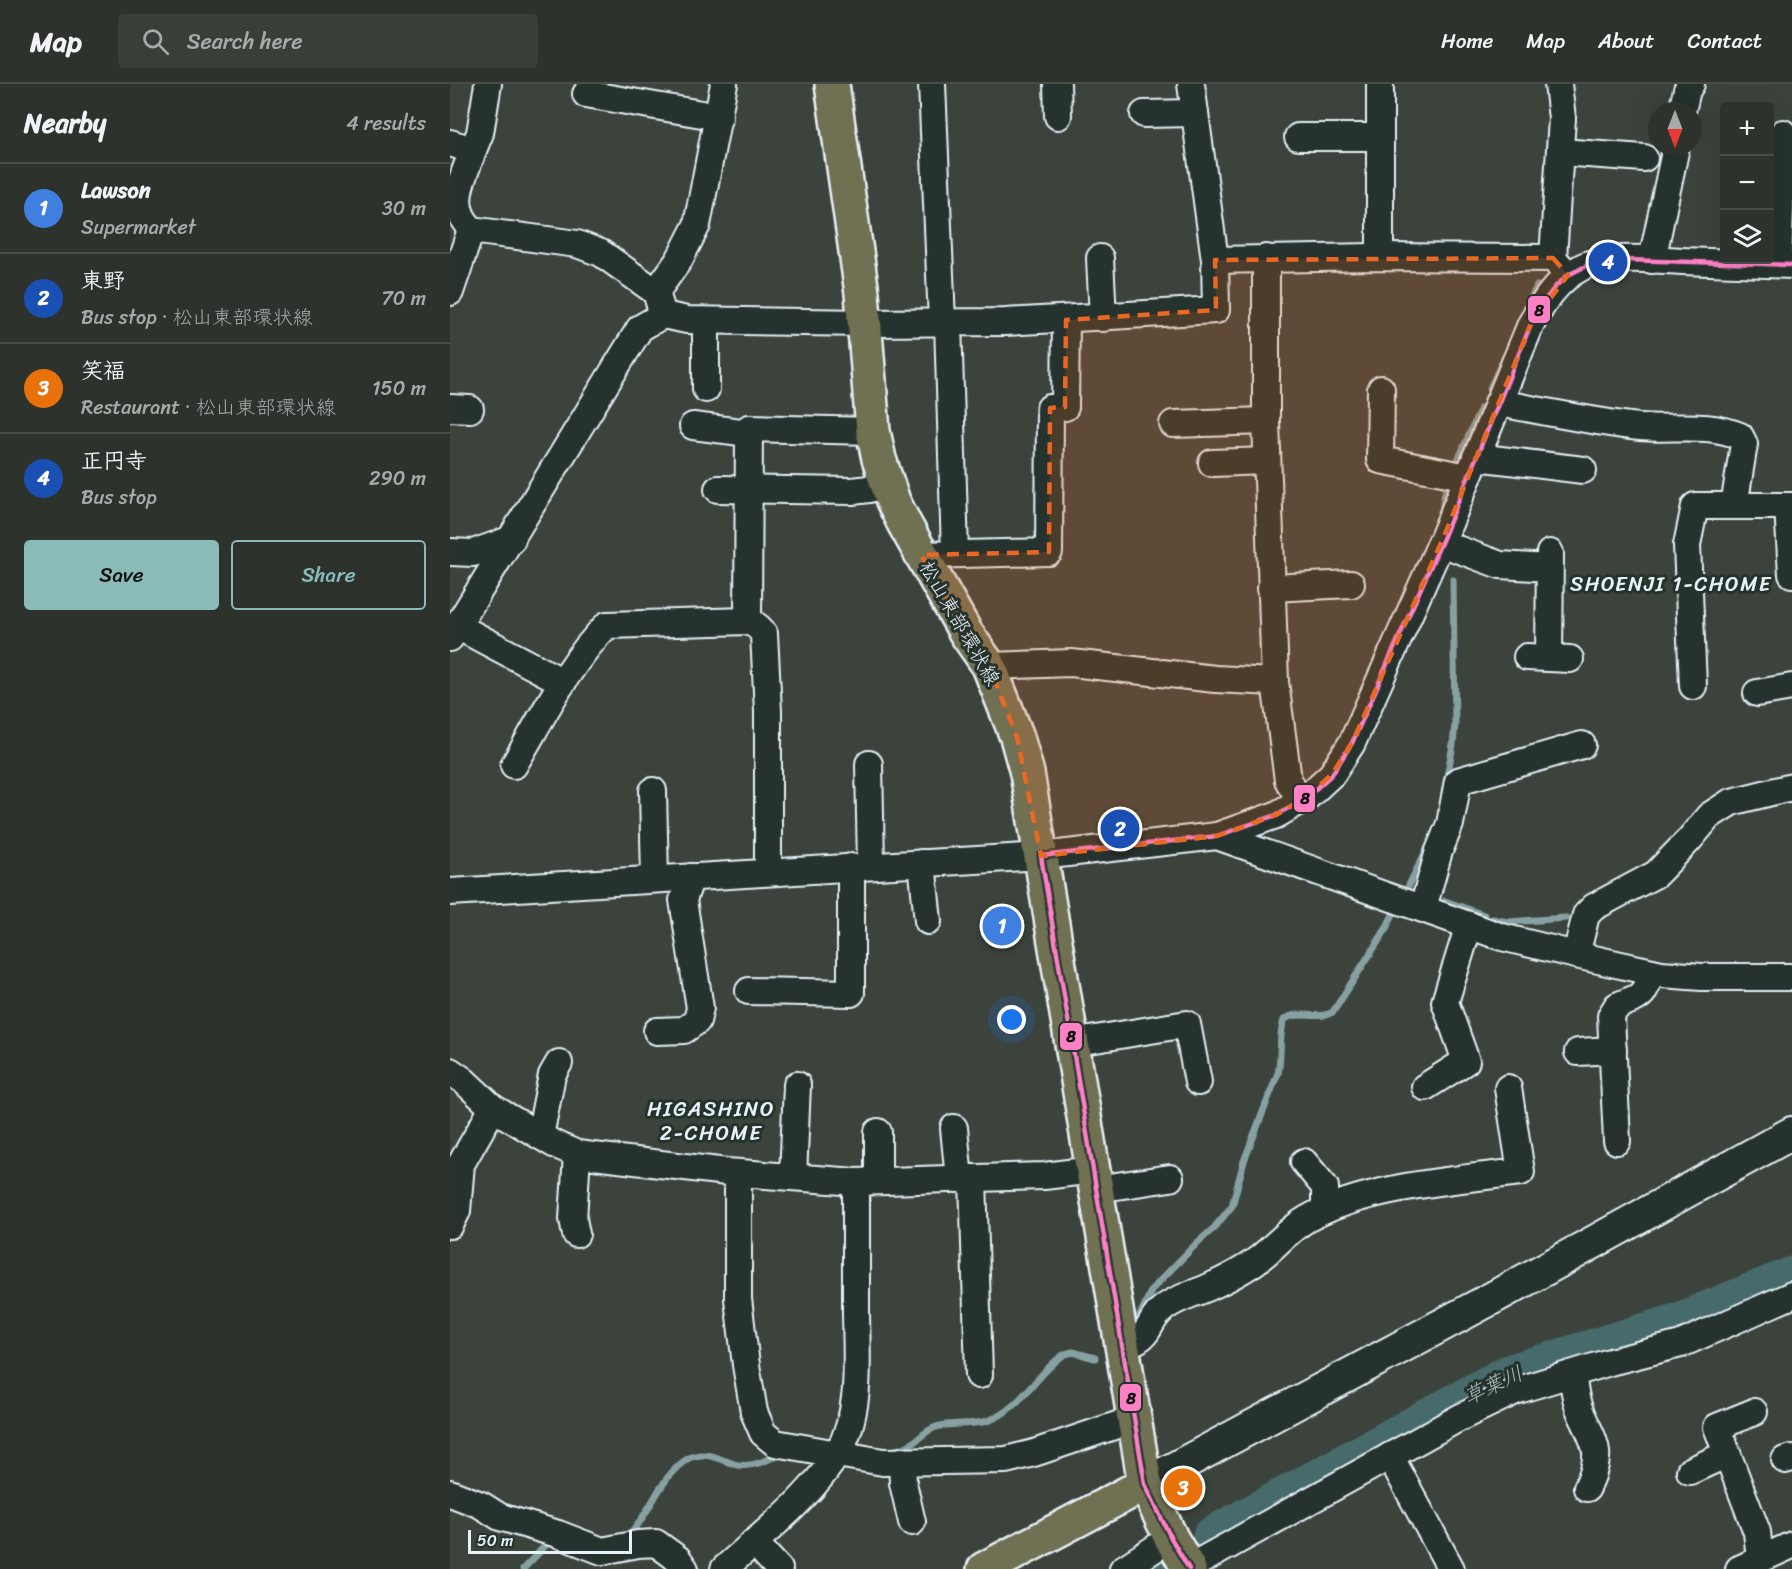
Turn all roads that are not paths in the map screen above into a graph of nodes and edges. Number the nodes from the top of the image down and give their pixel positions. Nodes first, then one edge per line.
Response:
1 (488, 84) edge
2 (724, 84) edge
3 (832, 84) edge
4 (932, 84) edge
5 (1057, 84) edge
6 (1191, 84) edge
7 (1380, 84) edge
8 (1558, 84) edge
9 (1690, 84) edge
10 (586, 94) dead end
11 (1684, 102) edge
12 (1195, 113) junction
13 (1144, 114) dead end
14 (1058, 116) dead end
15 (719, 117) junction
16 (1783, 133) dead end
17 (1298, 137) dead end
18 (1380, 137) junction
19 (462, 147) edge
20 (1560, 152) junction
21 (1674, 156) edge
22 (1644, 158) dead end
23 (471, 230) junction
24 (1380, 257) junction
25 (1100, 258) dead end
26 (1266, 258) junction
27 (1215, 260) junction
28 (1652, 260) junction
29 (1785, 264) edge
30 (1561, 267) junction
31 (450, 292) edge
32 (659, 303) junction
33 (1103, 318) junction
34 (1066, 320) junction
35 (706, 321) junction
36 (945, 322) junction
37 (865, 323) junction
38 (706, 389) dead end
39 (1381, 389) dead end
40 (1498, 403) junction
41 (1266, 421) junction
42 (1173, 424) dead end
43 (693, 426) dead end
44 (873, 430) junction
45 (749, 433) junction
46 (1267, 461) junction
47 (1212, 463) dead end
48 (1472, 467) junction
49 (1582, 470) dead end
50 (887, 483) junction
51 (718, 489) dead end
52 (748, 491) junction
53 (1734, 506) junction
54 (1790, 506) edge
55 (512, 539) junction
56 (1441, 543) junction
57 (450, 552) edge
58 (955, 554) junction
59 (921, 555) junction
60 (1792, 574) edge
61 (1351, 584) dead end
62 (1271, 588) junction
63 (748, 621) junction
64 (454, 632) edge
65 (1549, 658) dead end
66 (989, 666) junction
67 (1685, 672) dead end
68 (563, 682) junction
69 (1275, 682) junction
70 (1792, 687) edge
71 (1757, 693) dead end
72 (1567, 741) dead end
73 (869, 764) dead end
74 (514, 765) dead end
75 (1792, 787) edge
76 (653, 791) dead end
77 (1302, 801) junction
78 (1217, 836) junction
79 (1041, 856) junction
80 (922, 863) junction
81 (861, 867) junction
82 (768, 872) junction
83 (691, 877) junction
84 (655, 879) junction
85 (450, 892) edge
86 (1423, 908) junction
87 (928, 921) dead end
88 (1469, 925) junction
89 (1576, 955) junction
90 (1651, 972) junction
91 (1792, 977) edge
92 (748, 991) dead end
93 (657, 1031) dead end
94 (1071, 1043) junction
95 (1613, 1050) junction
96 (1578, 1052) dead end
97 (559, 1063) dead end
98 (450, 1071) edge
99 (1198, 1082) dead end
100 (797, 1085) dead end
101 (1425, 1087) dead end
102 (1508, 1088) dead end
103 (493, 1108) junction
104 (954, 1128) dead end
105 (878, 1132) dead end
106 (1792, 1133) edge
107 (540, 1136) junction
108 (1617, 1141) dead end
109 (577, 1154) junction
110 (1304, 1162) dead end
111 (738, 1174) junction
112 (793, 1177) junction
113 (966, 1178) junction
114 (1170, 1178) dead end
115 (1095, 1180) junction
116 (867, 1181) junction
117 (454, 1198) edge
118 (1325, 1210) junction
119 (450, 1225) edge
120 (576, 1234) dead end
121 (1792, 1295) edge
122 (1123, 1345) junction
123 (1572, 1374) junction
124 (979, 1375) dead end
125 (1754, 1412) dead end
126 (1135, 1419) junction
127 (837, 1453) junction
128 (1727, 1454) junction
129 (1390, 1456) junction
130 (902, 1461) junction
131 (1690, 1471) dead end
132 (1145, 1484) junction
133 (1587, 1488) dead end
134 (450, 1493) edge
135 (912, 1522) dead end
136 (1171, 1538) junction
137 (754, 1542) junction
138 (1792, 1545) edge
139 (1750, 1564) edge
140 (686, 1569) edge
141 (724, 1569) edge
142 (779, 1569) edge
143 (984, 1569) edge
144 (1123, 1569) edge
145 (1188, 1569) edge
146 (1451, 1569) edge

1 - 19 street
2 - 15 street
3 - 37 main road, 松山東部環状線
4 - 36 street
5 - 14 street
6 - 12 street
7 - 18 street
8 - 20 street
9 - 11 street
10 - 15 street
12 - 13 street
12 - 27 street
15 - 32 street
16 - 29 street
17 - 18 street
18 - 24 street
19 - 23 street
20 - 22 street
20 - 30 street
21 - 28 street
23 - 31 street
23 - 32 street
24 - 26 street
24 - 30 street
25 - 33 street
26 - 27 street
26 - 41 street
27 - 33 street
28 - 29 street
28 - 30 street
30 - 40 street
32 - 35 street
32 - 55 street
33 - 34 street
34 - 36 street
34 - 58 street
35 - 37 street
35 - 38 street
36 - 37 street
36 - 58 street
37 - 44 main road, 松山東部環状線
39 - 48 street
40 - 48 street
40 - 53 street
41 - 42 street
41 - 46 street
43 - 45 street
44 - 45 street
44 - 50 main road, 松山東部環状線
45 - 52 street
46 - 47 street
46 - 62 street
48 - 49 street
48 - 56 street
50 - 52 street
50 - 59 main road, 松山東部環状線
51 - 52 street
52 - 63 street
53 - 54 street
53 - 67 street
54 - 60 street
55 - 57 street
55 - 64 street
56 - 65 street
56 - 77 street
58 - 59 street
59 - 66 main road, 松山東部環状線
61 - 62 street
62 - 69 street
63 - 68 street
63 - 82 street
64 - 68 street
66 - 69 street
66 - 79 main road, 松山東部環状線
68 - 74 street
69 - 77 street
70 - 71 street
72 - 86 street
73 - 81 street
75 - 89 street
76 - 84 street
77 - 78 street
78 - 79 street
78 - 86 street
79 - 80 street
79 - 94 main road, 松山東部環状線
80 - 81 street
80 - 87 street
81 - 82 street
81 - 92 street
82 - 83 street
83 - 84 street
83 - 93 street
84 - 85 street
86 - 88 street
88 - 89 street
88 - 101 street
89 - 90 street
90 - 91 street
90 - 95 street
94 - 99 street
94 - 115 main road, 松山東部環状線
95 - 96 street
95 - 108 street
97 - 107 street
98 - 103 street
100 - 112 street
102 - 118 street
103 - 107 street
103 - 117 street
104 - 113 street
105 - 116 street
106 - 132 street
107 - 109 street
109 - 111 street
109 - 120 street
110 - 118 street
111 - 112 street
111 - 127 street
112 - 116 street
113 - 115 street
113 - 116 street
113 - 124 street
114 - 115 street
115 - 122 main road, 松山東部環状線
116 - 127 street
117 - 119 street
118 - 122 street
121 - 123 street
122 - 126 main road, 松山東部環状線
123 - 129 street
123 - 133 street
125 - 128 street
126 - 130 street
126 - 132 main road, 松山東部環状線
127 - 130 street
127 - 137 street
128 - 131 street
128 - 139 street
129 - 145 street
129 - 146 street
130 - 135 street
132 - 136 main road, 松山東部環状線
132 - 143 main road
134 - 140 street
136 - 144 street
136 - 145 main road, 松山東部環状線
137 - 141 street
137 - 142 street
138 - 139 street

